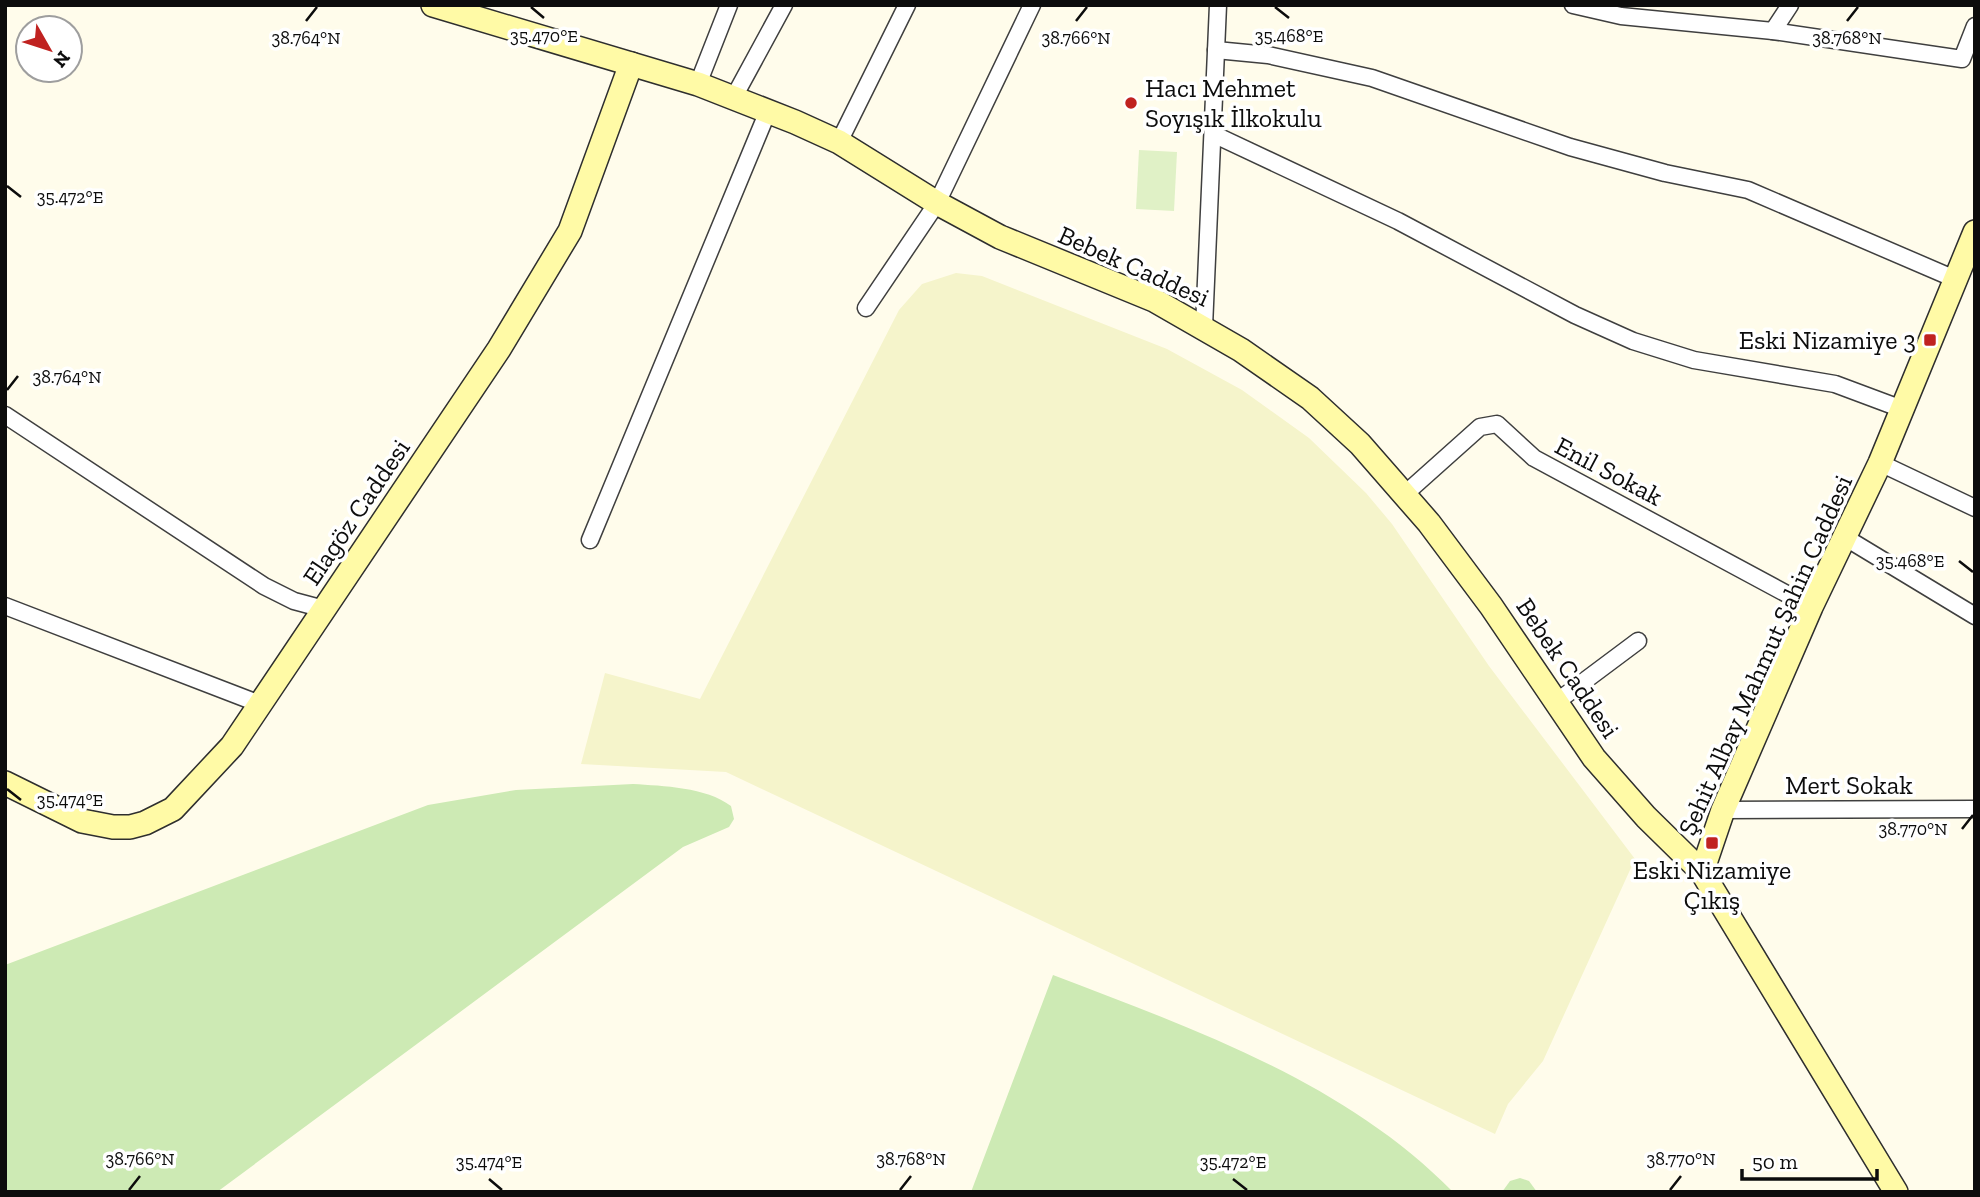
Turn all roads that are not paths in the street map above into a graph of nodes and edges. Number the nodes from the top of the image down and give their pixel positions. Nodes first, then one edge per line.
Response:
1 (433, 5) edge
2 (729, 5) edge
3 (784, 5) edge
4 (908, 5) edge
5 (1032, 5) edge
6 (1218, 5) edge
7 (1573, 5) edge
8 (1790, 5) edge
9 (1615, 10) edge
10 (1975, 26) edge
11 (1773, 31) junction
12 (1216, 50) junction
13 (631, 64) junction
14 (698, 84) junction
15 (734, 97) junction
16 (768, 111) junction
17 (1213, 134) junction
18 (839, 142) junction
19 (936, 203) junction
20 (1975, 232) edge
21 (1955, 279) junction
22 (866, 308) dead end
23 (1204, 327) junction
24 (1902, 409) junction
25 (5, 415) edge
26 (1880, 463) junction
27 (1975, 489) edge
28 (1405, 494) junction
29 (1968, 504) edge
30 (1846, 538) junction
31 (590, 540) dead end
32 (5, 606) edge
33 (1811, 607) junction
34 (324, 609) junction
35 (1975, 616) edge
36 (1638, 642) dead end
37 (1555, 703) junction
38 (260, 704) junction
39 (5, 783) edge
40 (1975, 809) edge
41 (1723, 810) junction
42 (1702, 872) junction
43 (1896, 1192) edge

1 - 13 street, Bebek Caddesi
2 - 14 street
3 - 15 street
4 - 18 street
5 - 19 street
6 - 12 street
7 - 9 street
8 - 11 street
9 - 11 street
10 - 11 street
12 - 17 street
12 - 21 street
13 - 14 street, Bebek Caddesi
13 - 34 street, Elagöz Caddesi
14 - 15 street, Bebek Caddesi
15 - 16 street, Bebek Caddesi
16 - 18 street, Bebek Caddesi
16 - 31 street
17 - 23 street
17 - 24 street
18 - 19 street, Bebek Caddesi
19 - 22 street
19 - 23 street, Bebek Caddesi
20 - 21 street, Şehit Albay Mahmut Şahin Caddesi
21 - 24 street, Şehit Albay Mahmut Şahin Caddesi
23 - 28 street, Bebek Caddesi
24 - 26 street, Şehit Albay Mahmut Şahin Caddesi
25 - 34 street
26 - 29 street
26 - 30 street, Şehit Albay Mahmut Şahin Caddesi
27 - 29 street
28 - 33 street, Enil Sokak
28 - 37 street, Bebek Caddesi
30 - 33 street, Şehit Albay Mahmut Şahin Caddesi
30 - 35 street
32 - 38 street
33 - 41 street, Şehit Albay Mahmut Şahin Caddesi
34 - 38 street, Elagöz Caddesi
36 - 37 street
37 - 42 street, Bebek Caddesi
38 - 39 street, Elagöz Caddesi
40 - 41 street, Mert Sokak
41 - 42 street, Şehit Albay Mahmut Şahin Caddesi
42 - 43 street, Şehit Albay Mahmut Şahin Caddesi

